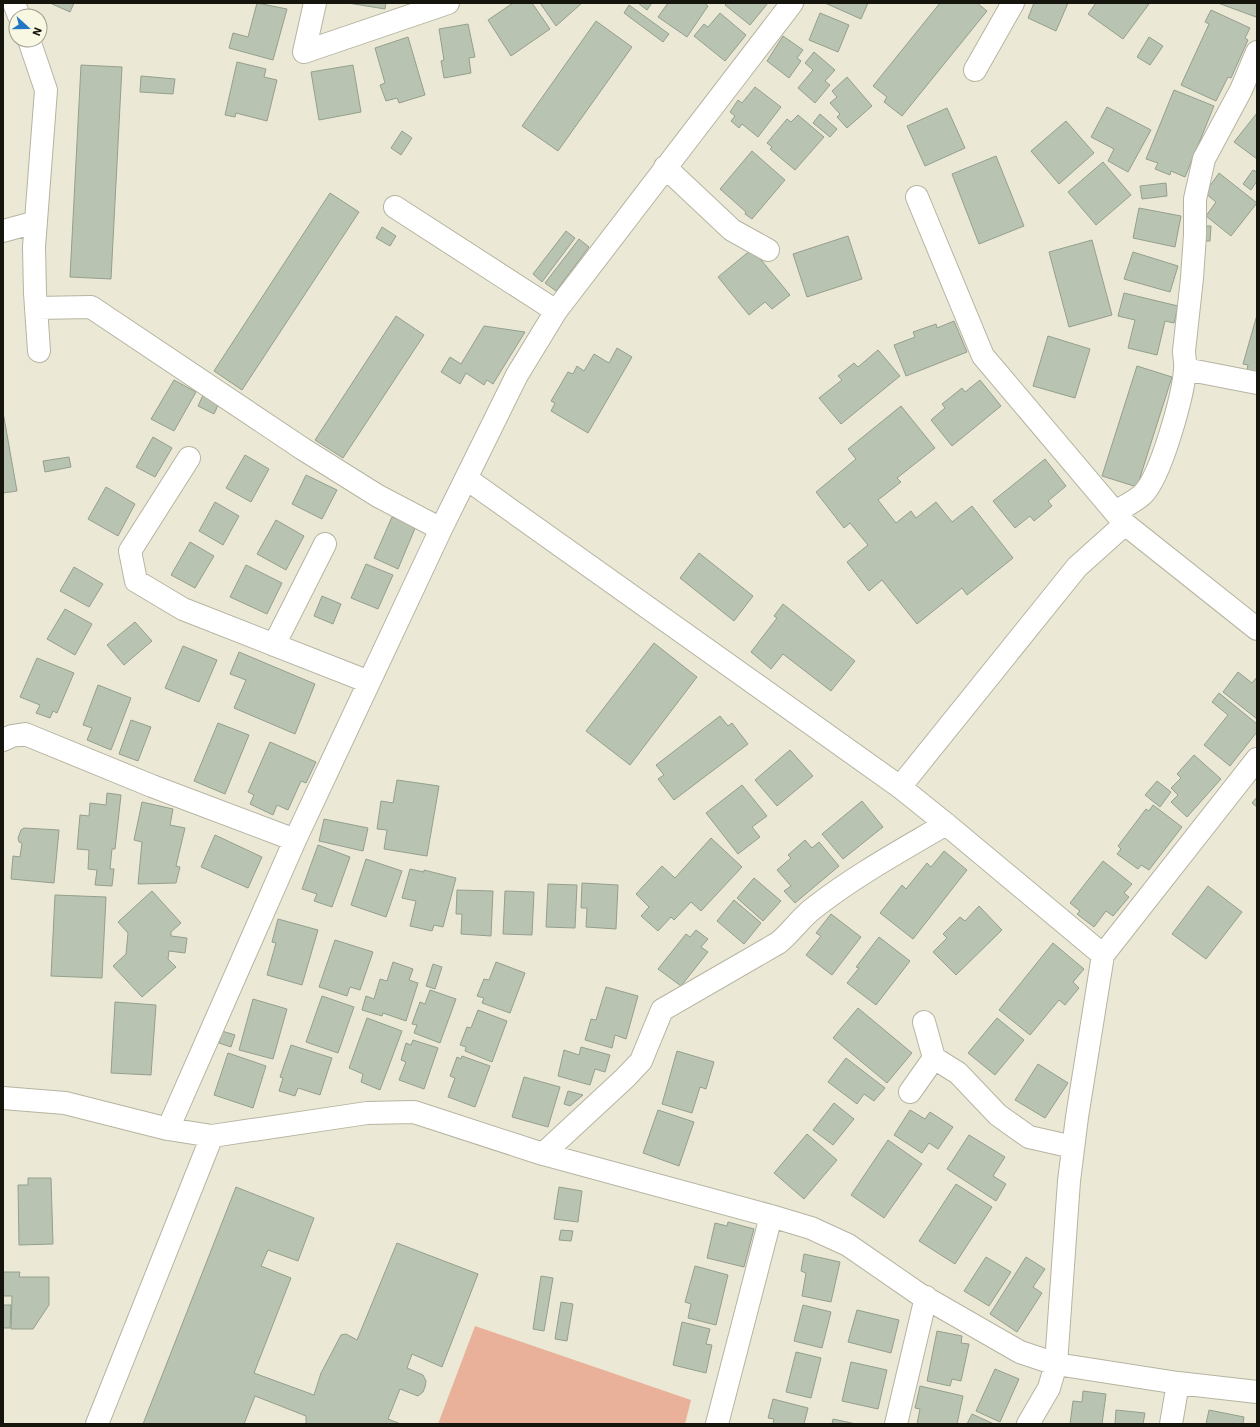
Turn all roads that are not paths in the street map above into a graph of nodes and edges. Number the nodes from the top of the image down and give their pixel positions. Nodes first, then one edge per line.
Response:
1 (315, 3) edge
2 (448, 3) edge
3 (792, 3) edge
4 (1013, 3) edge
5 (32, 48) edge
6 (1257, 52) edge
7 (975, 70) dead end
8 (665, 167) junction
9 (917, 197) dead end
10 (396, 207) dead end
11 (36, 222) junction
12 (3, 232) edge
13 (768, 250) dead end
14 (36, 308) junction
15 (556, 311) junction
16 (39, 351) dead end
17 (1185, 369) junction
18 (1257, 383) edge
19 (189, 458) dead end
20 (467, 479) junction
21 (1120, 518) junction
22 (442, 529) junction
23 (325, 544) dead end
24 (1257, 629) edge
25 (274, 645) junction
26 (369, 682) junction
27 (3, 740) edge
28 (1257, 759) edge
29 (900, 787) junction
30 (946, 824) junction
31 (295, 840) junction
32 (1102, 955) junction
33 (924, 1022) dead end
34 (934, 1058) junction
35 (910, 1092) dead end
36 (3, 1098) edge
37 (168, 1129) junction
38 (212, 1136) junction
39 (1073, 1146) junction
40 (543, 1154) junction
41 (772, 1216) junction
42 (926, 1297) junction
43 (1056, 1364) junction
44 (1178, 1383) junction
45 (1257, 1392) edge
46 (97, 1424) edge
47 (717, 1424) edge
48 (896, 1424) edge
49 (1028, 1424) edge
50 (1171, 1424) edge

1 - 2 street
3 - 8 street
4 - 7 street
5 - 11 street
6 - 17 street
8 - 13 street
8 - 15 street
9 - 21 street
10 - 15 street
11 - 12 street
11 - 14 street
14 - 16 street
14 - 22 street
15 - 20 street
17 - 18 street
17 - 21 street
19 - 25 street
20 - 22 street
20 - 29 street
21 - 24 street
21 - 29 street
22 - 26 street
23 - 25 street
25 - 26 street
26 - 31 street
27 - 31 street
28 - 32 street
29 - 30 street
30 - 32 street
30 - 40 street
31 - 37 street
32 - 39 street
33 - 34 street
34 - 35 street
34 - 39 street
36 - 37 street
37 - 38 street
38 - 40 street
38 - 46 street
39 - 43 street
40 - 41 street
41 - 42 street
41 - 47 street
42 - 43 street
42 - 48 street
43 - 44 street
43 - 49 street
44 - 45 street
44 - 50 street

